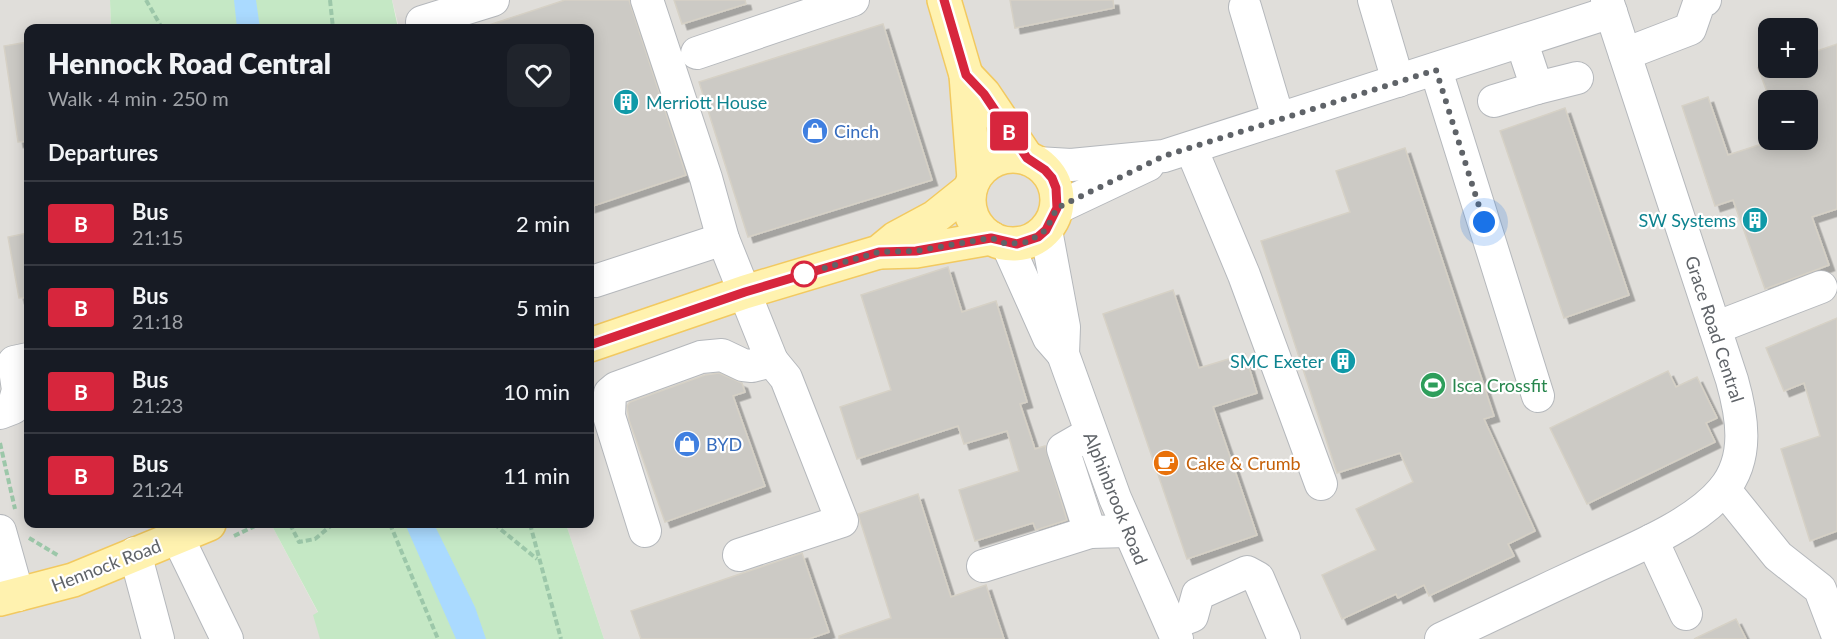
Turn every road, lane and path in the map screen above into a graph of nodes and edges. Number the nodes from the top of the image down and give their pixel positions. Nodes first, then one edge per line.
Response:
1 (146, 0) edge
2 (330, 0) edge
3 (492, 0) edge
4 (647, 0) edge
5 (853, 0) edge
6 (944, 0) edge
7 (1374, 0) edge
8 (1705, 0) edge
9 (1609, 6) edge
10 (1245, 7) dead end
11 (422, 22) dead end
12 (160, 24) edge
13 (333, 24) edge
14 (1522, 42) junction
15 (697, 53) dead end
16 (1625, 54) junction
17 (1436, 70) junction
18 (966, 75) junction
19 (1577, 78) dead end
20 (1398, 81) junction
21 (1537, 88) junction
22 (1494, 101) dead end
23 (1278, 118) junction
24 (1178, 152) junction
25 (1032, 161) junction
26 (972, 184) junction
27 (1051, 219) junction
28 (723, 239) junction
29 (999, 241) junction
30 (879, 252) junction
31 (595, 281) dead end
32 (1821, 287) dead end
33 (745, 292) junction
34 (1715, 328) junction
35 (594, 344) edge
36 (1063, 354) junction
37 (24, 359) edge
38 (772, 361) junction
39 (1538, 396) dead end
40 (0, 413) edge
41 (1089, 434) junction
42 (0, 443) edge
43 (1321, 484) dead end
44 (1724, 489) junction
45 (9, 526) edge
46 (200, 528) edge
47 (293, 528) edge
48 (328, 528) edge
49 (392, 528) edge
50 (499, 528) edge
51 (531, 528) edge
52 (645, 531) dead end
53 (1128, 531) junction
54 (1090, 532) junction
55 (178, 538) junction
56 (1653, 540) junction
57 (135, 553) junction
58 (739, 555) dead end
59 (537, 559) junction
60 (982, 566) dead end
61 (9, 597) edge
62 (1686, 614) dead end
63 (1173, 632) edge
64 (1837, 634) edge
65 (158, 639) edge
66 (227, 639) edge
67 (438, 639) edge
68 (561, 639) edge
69 (1284, 639) edge
70 (1441, 639) edge

1 - 12 path
2 - 13 path
3 - 11 street
4 - 28 street
5 - 15 street
6 - 18 main road
7 - 20 street
8 - 16 street
9 - 14 street
9 - 16 street, Grace Road Central
10 - 23 street
14 - 17 street
14 - 21 street
16 - 34 street, Grace Road Central
17 - 20 street
17 - 39 street
18 - 25 main road
18 - 26 main road
19 - 21 street
20 - 23 street
21 - 22 street
23 - 24 street
24 - 25 street
24 - 27 street
24 - 43 street
25 - 26 main road
25 - 27 main road
26 - 29 main road
26 - 30 main road
27 - 29 main road
27 - 36 street, Alphinbrook Road
28 - 31 street
28 - 33 street
29 - 30 main road
29 - 36 street, Alphinbrook Road
30 - 33 main road
32 - 34 street
33 - 35 main road
33 - 38 street
34 - 44 street, Grace Road Central
36 - 41 street, Alphinbrook Road
37 - 40 street
38 - 52 street
38 - 58 street
41 - 53 street, Alphinbrook Road
41 - 54 street
42 - 45 path
44 - 56 street, Grace Road Central
44 - 64 street
45 - 61 street
46 - 55 main road, Hennock Road
47 - 48 path
49 - 67 path
50 - 59 path
51 - 59 path
53 - 54 street
53 - 63 street, Alphinbrook Road
54 - 60 street
55 - 57 main road, Hennock Road
55 - 66 street
56 - 62 street
56 - 70 street, Grace Road Central
57 - 61 main road, Hennock Road
57 - 65 street
59 - 68 path
63 - 69 street

